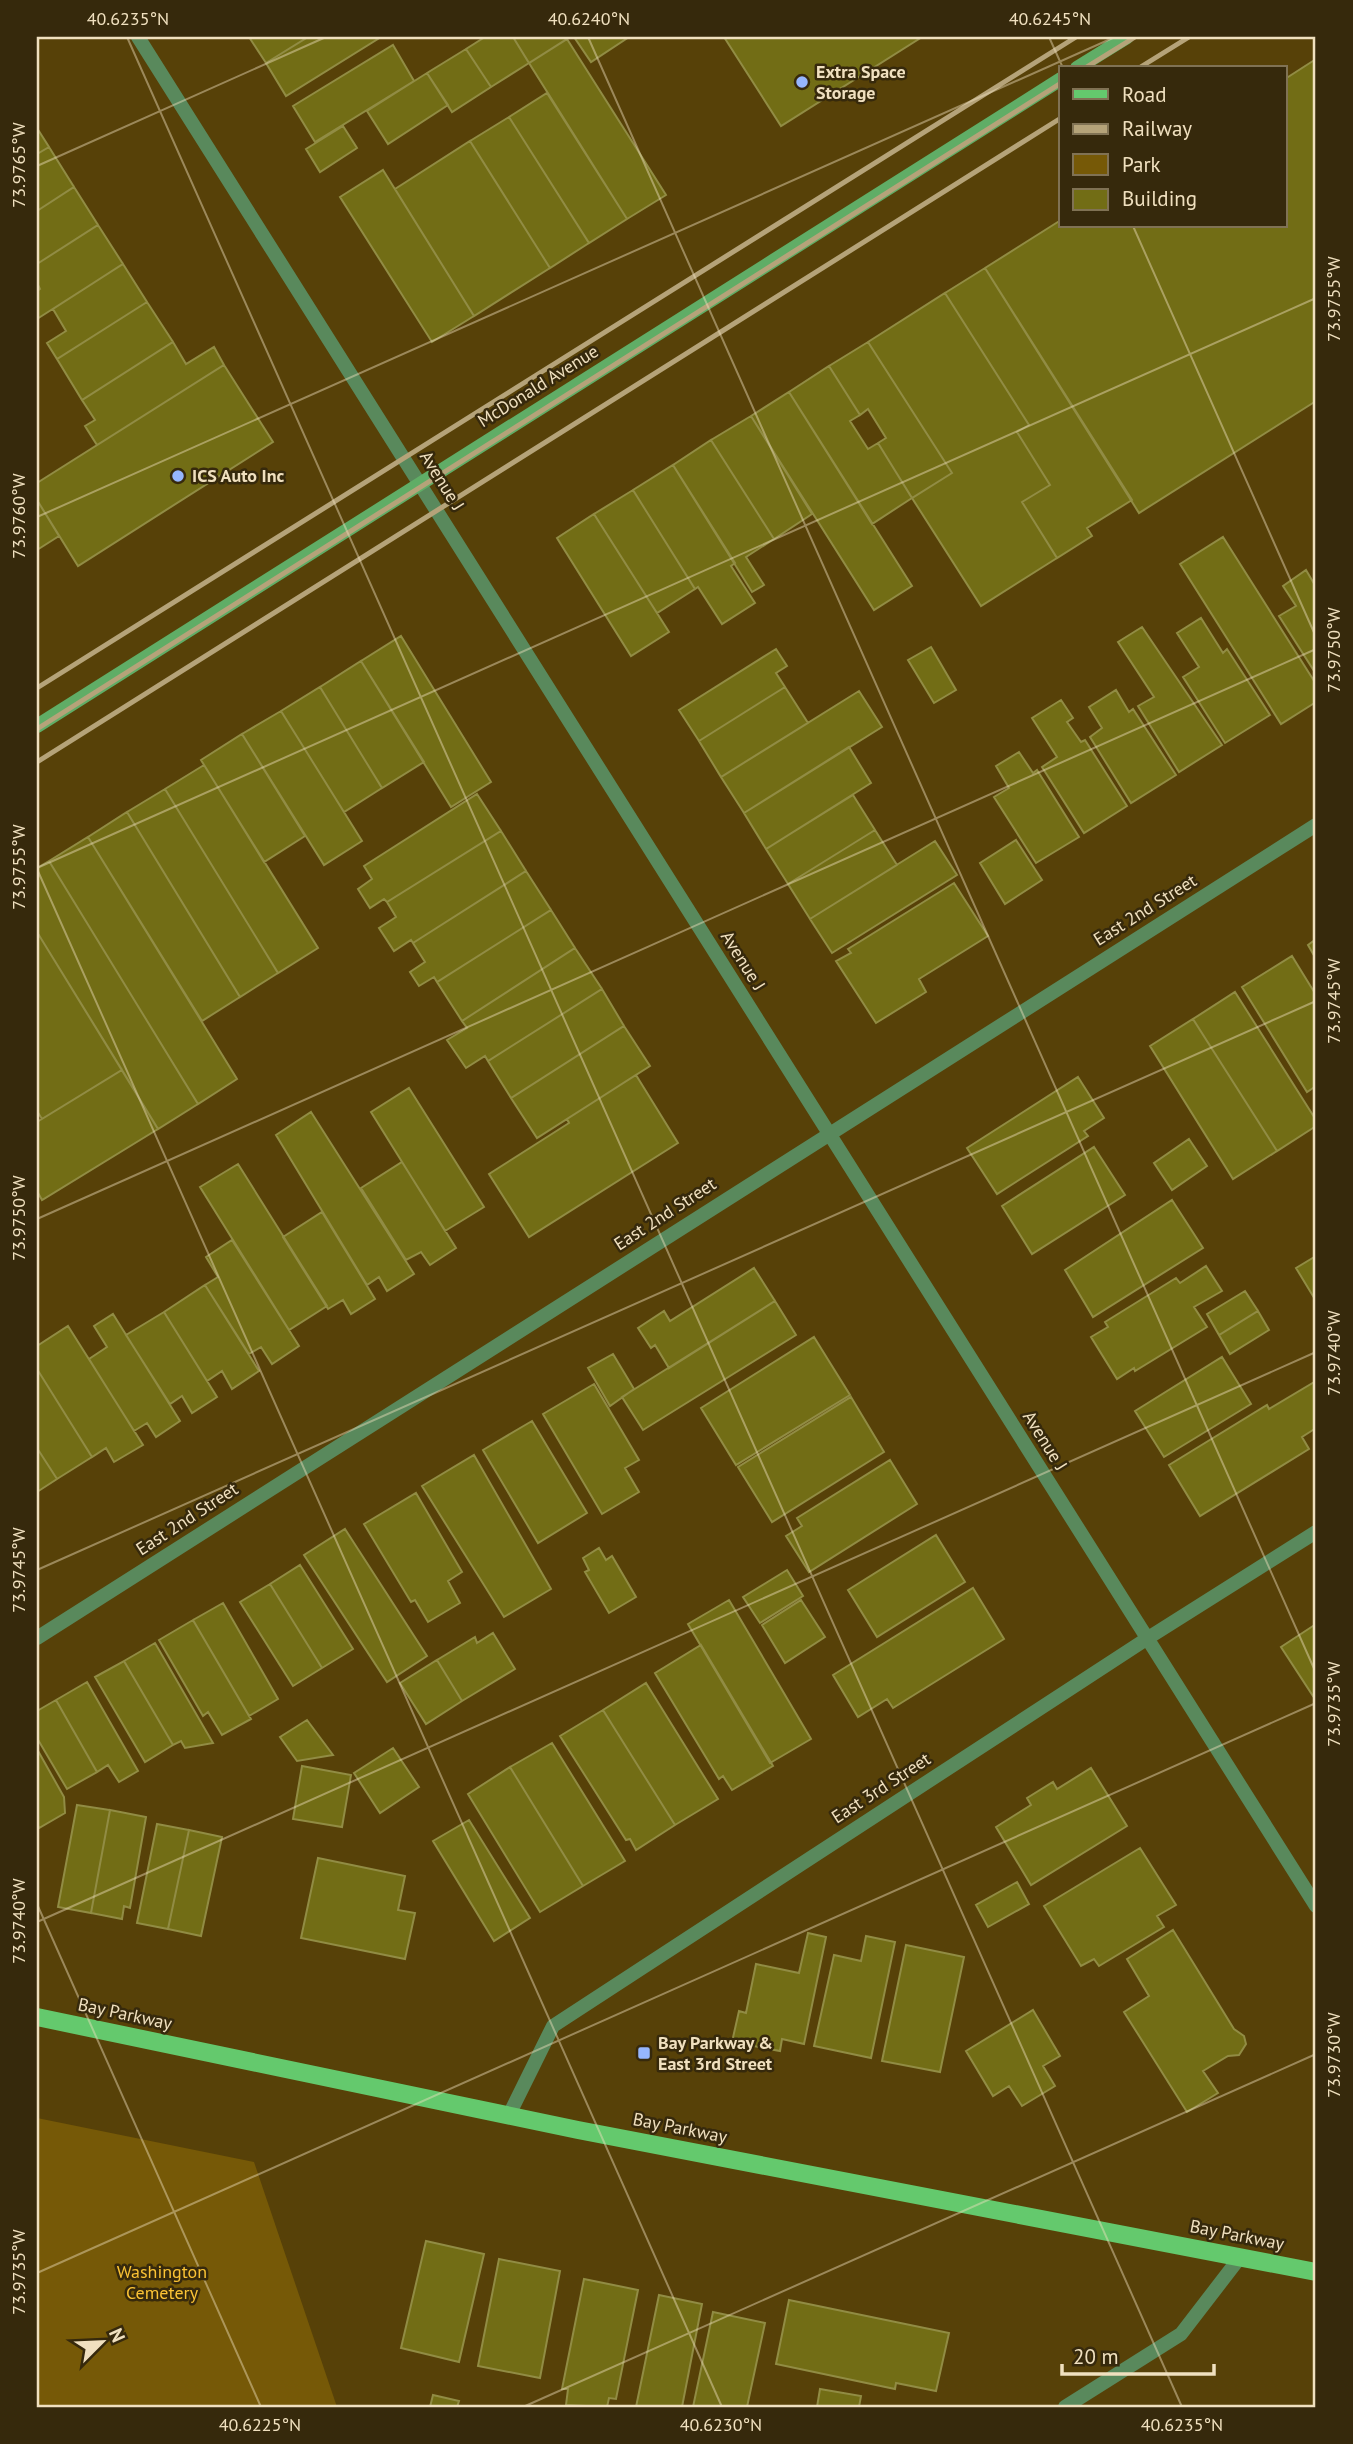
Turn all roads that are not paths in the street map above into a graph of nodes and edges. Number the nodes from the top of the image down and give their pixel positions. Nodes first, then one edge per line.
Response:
1 (138, 37) edge
2 (1127, 37) edge
3 (1080, 66) edge
4 (1059, 80) edge
5 (421, 483) junction
6 (37, 726) edge
7 (1316, 825) edge
8 (827, 1133) junction
9 (1316, 1532) edge
10 (37, 1638) edge
11 (1148, 1638) junction
12 (1316, 1906) edge
13 (37, 2017) edge
14 (509, 2115) junction
15 (1241, 2256) junction
16 (1316, 2272) edge
17 (1065, 2407) edge

1 - 5 street, Avenue J
2 - 3 main road
4 - 5 main road, McDonald Avenue
5 - 6 main road, McDonald Avenue
5 - 8 street, Avenue J
7 - 8 street, East 2nd Street
8 - 10 street, East 2nd Street
8 - 11 street, Avenue J
9 - 11 street, East 3rd Street
11 - 12 street, Avenue J
11 - 14 street, East 3rd Street
13 - 14 main road, Bay Parkway
14 - 15 main road, Bay Parkway
15 - 16 main road, Bay Parkway
15 - 17 street

